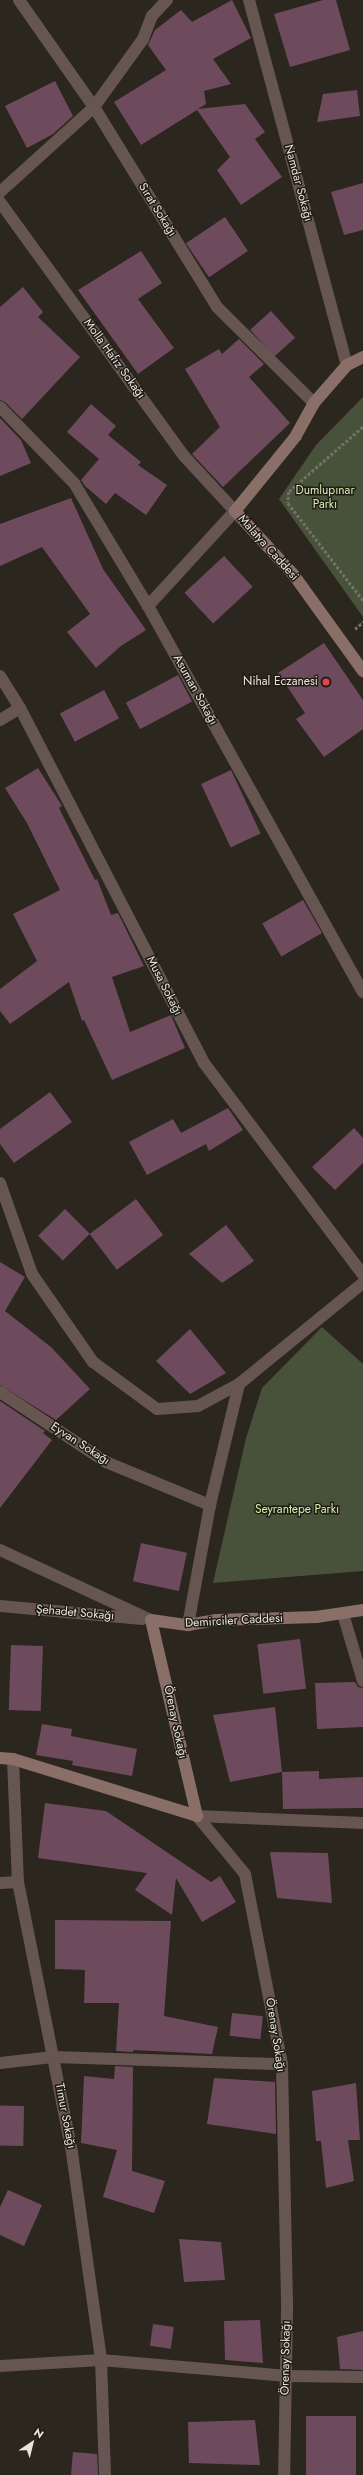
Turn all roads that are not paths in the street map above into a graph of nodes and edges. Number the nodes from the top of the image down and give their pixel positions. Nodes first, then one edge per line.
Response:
1 (19, 0) edge
2 (166, 0) edge
3 (249, 0) edge
4 (94, 107) junction
5 (0, 192) edge
6 (0, 202) edge
7 (363, 357) edge
8 (347, 365) junction
9 (314, 403) junction
10 (0, 408) edge
11 (235, 511) junction
12 (148, 606) junction
13 (363, 671) edge
14 (0, 676) edge
15 (20, 708) junction
16 (0, 720) edge
17 (363, 992) edge
18 (0, 1183) edge
19 (363, 1275) edge
20 (363, 1283) edge
21 (239, 1384) junction
22 (0, 1392) edge
23 (210, 1505) junction
24 (0, 1550) edge
25 (0, 1606) edge
26 (363, 1610) edge
27 (344, 1614) junction
28 (151, 1620) junction
29 (188, 1625) junction
30 (363, 1681) edge
31 (0, 1758) edge
32 (13, 1759) junction
33 (197, 1816) junction
34 (363, 1824) edge
35 (18, 1882) junction
36 (0, 1883) edge
37 (54, 2057) junction
38 (0, 2063) edge
39 (282, 2064) junction
40 (101, 2360) junction
41 (0, 2366) edge
42 (287, 2376) junction
43 (363, 2377) edge
44 (105, 2475) edge
45 (284, 2475) edge

1 - 4 street, Sırat Sokağı
2 - 4 street
3 - 8 street, Namdar Sokağı
4 - 5 street
4 - 9 street, Sırat Sokağı
6 - 11 street, Molla Hafız Sokağı
7 - 8 street, Malatya Caddesi
8 - 9 street, Malatya Caddesi
9 - 11 street, Malatya Caddesi
10 - 12 street, Asuman Sokağı
11 - 12 street
11 - 13 street, Malatya Caddesi
12 - 17 street, Asuman Sokağı
14 - 15 street, Musa Sokağı
15 - 16 street
15 - 19 street, Musa Sokağı
18 - 21 street
20 - 21 street
21 - 23 street
22 - 23 street, Eyvan Sokağı
23 - 29 street
24 - 28 street, Demirciler Caddesi
25 - 28 street, Şehadet Sokağı
26 - 27 street, Demirciler Caddesi
27 - 29 street, Demirciler Caddesi
27 - 30 street
28 - 29 street, Demirciler Caddesi
28 - 33 street, Örenay Sokağı
31 - 32 street
32 - 33 street
32 - 35 street, Timur Sokağı
33 - 34 street
33 - 39 street, Örenay Sokağı
35 - 36 street
35 - 37 street, Timur Sokağı
37 - 38 street
37 - 39 street
37 - 40 street, Timur Sokağı
39 - 42 street, Örenay Sokağı
40 - 41 street
40 - 42 street
40 - 44 street, Timur Sokağı
42 - 43 street
42 - 45 street, Örenay Sokağı

